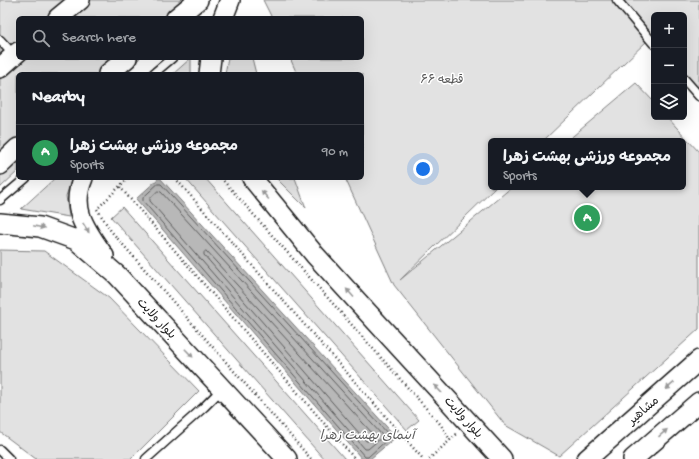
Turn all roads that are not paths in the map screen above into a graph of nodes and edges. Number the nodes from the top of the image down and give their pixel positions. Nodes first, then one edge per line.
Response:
1 (80, 0) edge
2 (198, 0) edge
3 (617, 0) edge
4 (60, 16) edge
5 (178, 16) edge
6 (0, 40) edge
7 (651, 40) edge
8 (16, 54) edge
9 (125, 60) edge
10 (170, 60) edge
11 (211, 60) edge
12 (0, 68) edge
13 (110, 72) edge
14 (155, 72) edge
15 (209, 72) edge
16 (687, 82) edge
17 (699, 96) edge
18 (16, 150) edge
19 (0, 165) edge
20 (24, 180) edge
21 (82, 180) edge
22 (254, 180) edge
23 (0, 200) edge
24 (0, 223) edge
25 (117, 275) junction
26 (699, 360) edge
27 (223, 388) junction
28 (699, 402) edge
29 (0, 450) edge
30 (9, 459) edge
31 (146, 459) edge
32 (287, 459) edge
33 (502, 459) edge
34 (586, 459) edge
35 (633, 459) edge

1 - 4 street
2 - 5 street
3 - 7 lane
6 - 8 lane
8 - 12 street
9 - 13 street
10 - 14 lane
11 - 15 street
16 - 17 lane
18 - 19 street
20 - 23 lane
21 -> 25 street
33 -> 22 street, بلوار ولایت
24 -> 25 street, بلوار ولایت
25 -> 27 street, بلوار ولایت
26 -> 34 street, مشاهیر
27 - 31 lane
27 - 32 street, بلوار ولایت
35 -> 28 street
29 - 30 lane

